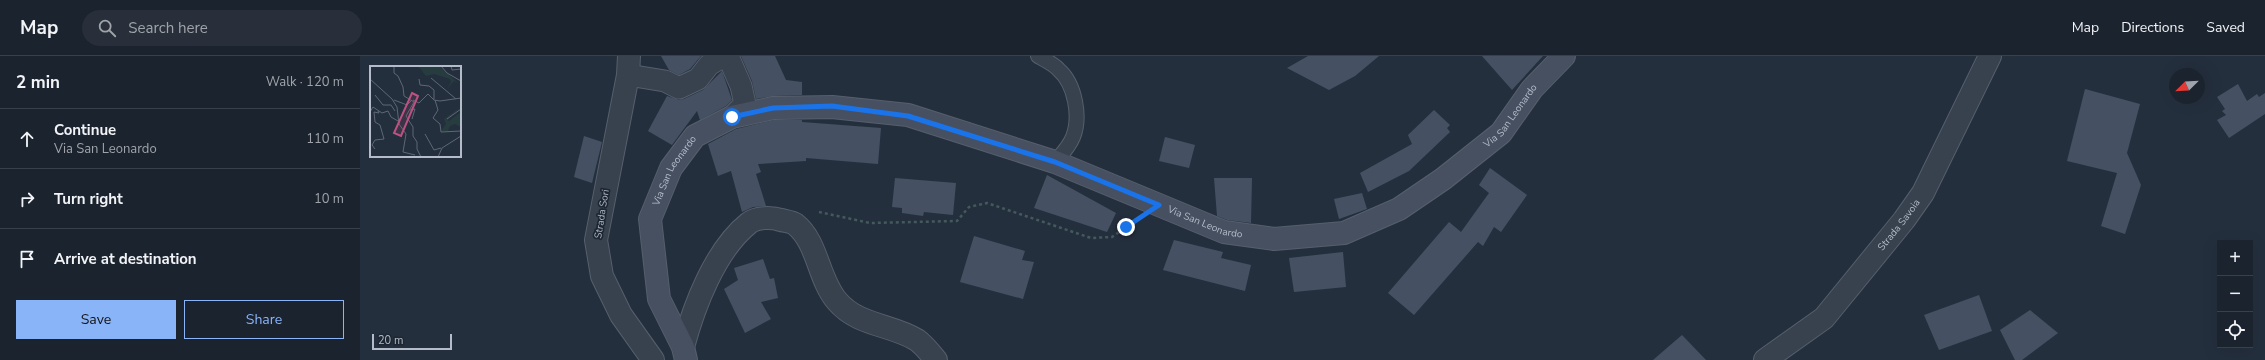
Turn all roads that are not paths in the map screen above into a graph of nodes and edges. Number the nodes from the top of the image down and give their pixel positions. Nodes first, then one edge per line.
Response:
1 (724, 56) edge
2 (728, 56) edge
3 (1038, 56) edge
4 (1564, 56) edge
5 (1990, 56) edge
6 (629, 65) edge
7 (732, 117) junction
8 (1055, 162) junction
9 (684, 353) edge
10 (653, 360) edge
11 (936, 360) edge
12 (1765, 360) edge

1 - 6 street
2 - 7 street
3 - 8 lane
4 - 8 main road, Via San Leonardo
5 - 12 street, Strada Savoia
6 - 10 street, Strada Sori
7 - 8 main road, Via San Leonardo
7 - 9 main road, Via San Leonardo
9 - 11 street

